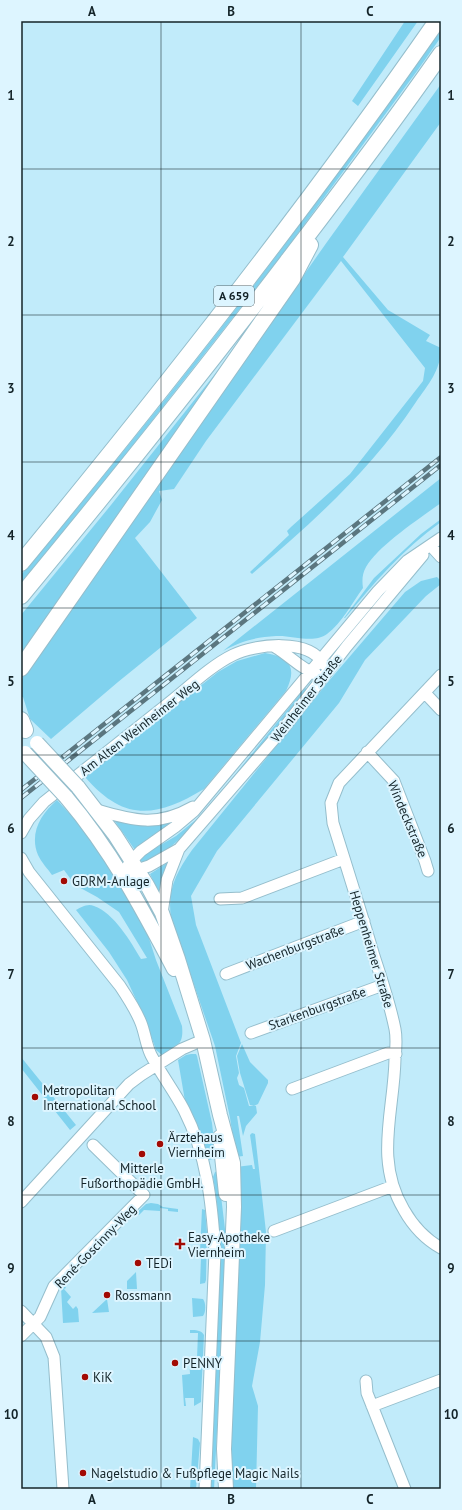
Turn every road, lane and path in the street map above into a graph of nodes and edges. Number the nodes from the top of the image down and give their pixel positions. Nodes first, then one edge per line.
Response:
1 (437, 21) edge
2 (441, 54) edge
3 (337, 197) junction
4 (441, 538) edge
5 (431, 546) junction
6 (441, 558) edge
7 (21, 563) edge
8 (21, 596) edge
9 (273, 646) junction
10 (320, 659) junction
11 (21, 668) edge
12 (310, 672) junction
13 (325, 675) junction
14 (441, 675) edge
15 (425, 693) junction
16 (441, 710) edge
17 (22, 726) edge
18 (23, 751) edge
19 (367, 752) junction
20 (202, 802) junction
21 (97, 810) junction
22 (21, 833) edge
23 (179, 849) junction
24 (21, 858) edge
25 (344, 859) junction
26 (135, 865) junction
27 (428, 871) dead end
28 (122, 874) junction
29 (220, 899) dead end
30 (162, 914) junction
31 (364, 921) junction
32 (226, 974) dead end
33 (383, 985) junction
34 (192, 1006) junction
35 (252, 1033) dead end
36 (203, 1040) junction
37 (396, 1054) junction
38 (157, 1065) junction
39 (292, 1089) dead end
40 (93, 1144) dead end
41 (393, 1186) junction
42 (21, 1202) edge
43 (274, 1231) dead end
44 (441, 1248) edge
45 (21, 1311) edge
46 (34, 1324) junction
47 (21, 1336) edge
48 (441, 1380) edge
49 (366, 1381) dead end
50 (372, 1406) junction
51 (224, 1449) junction
52 (63, 1489) edge
53 (205, 1489) edge
54 (219, 1489) edge
55 (226, 1489) edge
56 (405, 1489) edge

1 - 7 highway, A 659
2 - 3 highway, A 659
3 - 8 highway, A 659
3 - 11 highway
4 - 5 street, Weinheimer Straße
5 - 6 street
5 - 10 street, Weinheimer Straße
5 - 13 street, Weinheimer Straße
9 - 10 street, Am Alten Weinheimer Weg
9 - 12 street
9 - 22 street, Am Alten Weinheimer Weg
10 - 12 street, Weinheimer Straße
10 - 13 street
12 - 13 street
12 - 20 street, Weinheimer Straße
13 - 23 street, Weinheimer Straße
14 - 15 street, Heppenheimer Straße
15 - 16 street
15 - 19 street, Heppenheimer Straße
17 - 21 main road, bridge
18 - 28 main road, bridge
19 - 25 street, Heppenheimer Straße
19 - 27 street, Windeckstraße
20 - 21 street, Weinheimer Straße
20 - 26 street, Weinheimer Straße
21 - 26 main road
23 - 26 street, Weinheimer Straße
23 - 30 street, Weinheimer Straße
24 - 38 street
25 - 29 street
25 - 31 street, Heppenheimer Straße
26 - 28 street, Weinheimer Straße
26 - 30 main road
28 - 34 main road
30 - 34 main road
31 - 32 street, Wachenburgstraße
31 - 33 street, Heppenheimer Straße
33 - 35 street, Starkenburgstraße
33 - 37 street, Heppenheimer Straße
34 - 36 main road
36 - 38 street
36 - 51 main road
37 - 39 street
37 - 41 street, Heppenheimer Straße
38 - 42 street
38 - 53 street
40 - 46 street, René-Goscinny-Weg
41 - 43 street
41 - 44 street, Heppenheimer Straße
45 - 46 street
46 - 47 street, René-Goscinny-Weg
46 - 52 street
48 - 50 street
49 - 50 street
50 - 56 street
51 - 54 main road
51 - 55 main road

